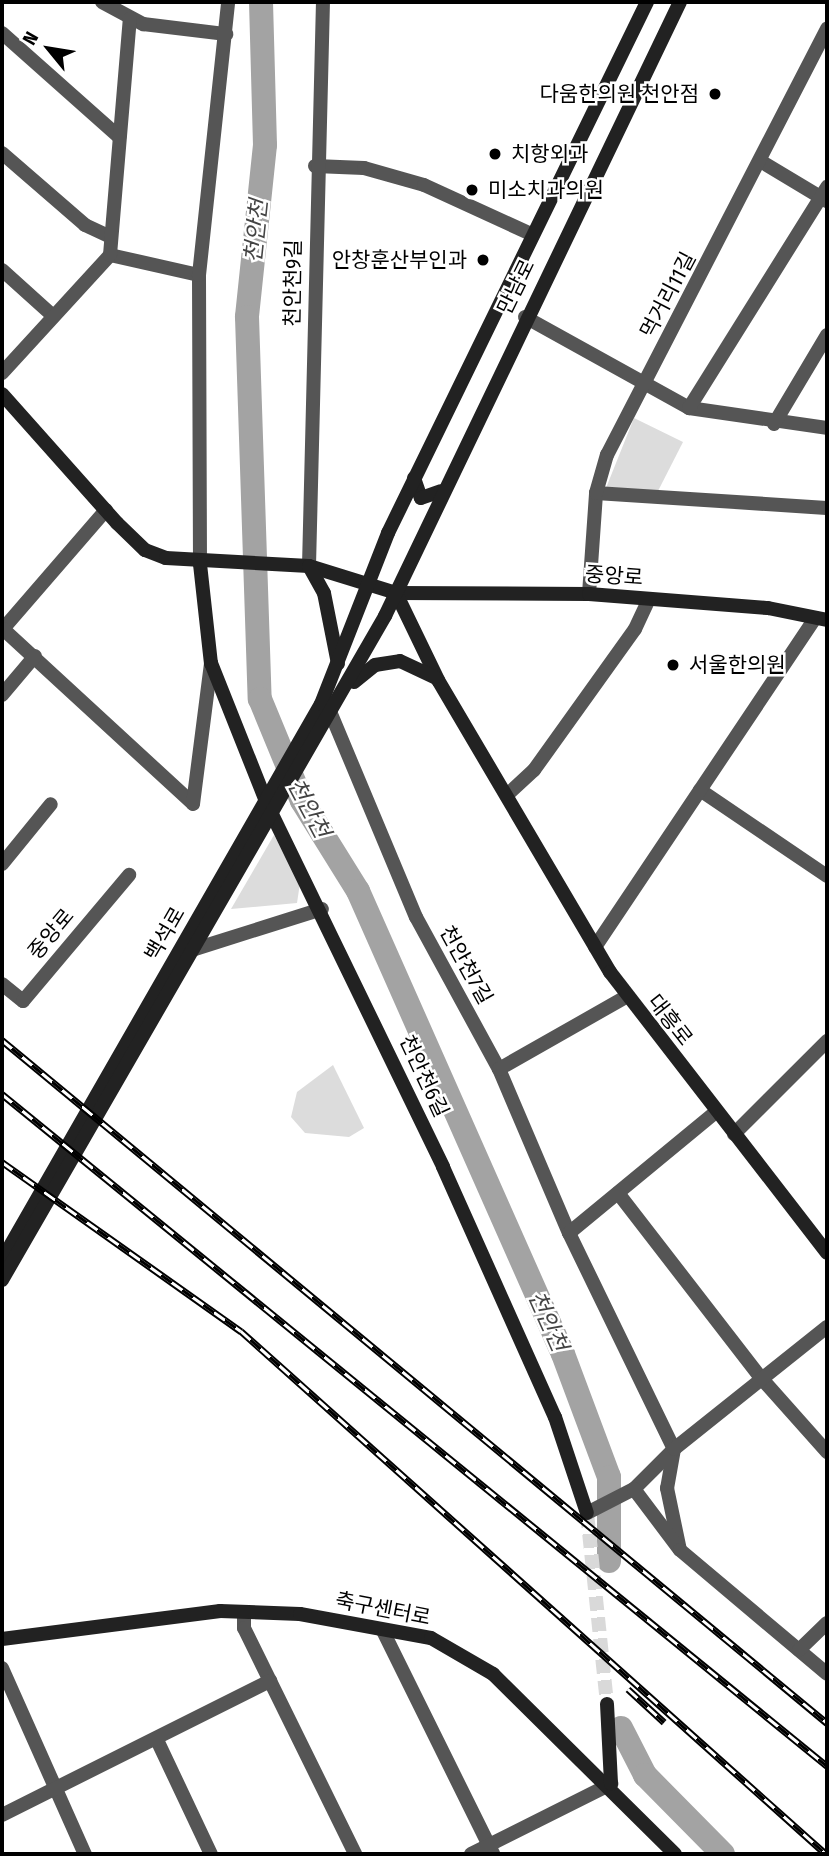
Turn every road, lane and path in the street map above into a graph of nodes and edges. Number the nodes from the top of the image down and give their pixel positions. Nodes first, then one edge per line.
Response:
1 (102, 2) edge
2 (228, 2) edge
3 (323, 2) edge
4 (648, 2) edge
5 (681, 2) edge
6 (130, 19) junction
7 (827, 27) edge
8 (2, 33) edge
9 (226, 34) junction
10 (119, 137) junction
11 (2, 153) edge
12 (762, 162) junction
13 (315, 166) junction
14 (825, 195) edge
15 (529, 233) junction
16 (109, 236) junction
17 (110, 255) junction
18 (2, 270) edge
19 (200, 275) junction
20 (54, 316) junction
21 (525, 317) junction
22 (827, 335) edge
23 (2, 373) edge
24 (643, 385) junction
25 (2, 394) edge
26 (688, 408) junction
27 (774, 424) junction
28 (827, 428) edge
29 (414, 477) junction
30 (442, 489) junction
31 (596, 493) junction
32 (827, 508) edge
33 (106, 510) junction
34 (200, 564) junction
35 (309, 566) junction
36 (373, 582) junction
37 (396, 593) junction
38 (589, 594) junction
39 (649, 599) junction
40 (821, 619) edge
41 (3, 629) edge
42 (35, 656) junction
43 (211, 663) junction
44 (339, 669) junction
45 (438, 680) junction
46 (344, 693) junction
47 (2, 695) edge
48 (327, 713) junction
49 (700, 790) junction
50 (507, 795) junction
51 (51, 804) dead end
52 (2, 864) edge
53 (129, 875) dead end
54 (827, 876) edge
55 (323, 909) junction
56 (215, 917) junction
57 (222, 936) junction
58 (595, 947) junction
59 (195, 949) junction
60 (2, 984) edge
61 (626, 997) junction
62 (827, 1041) edge
63 (499, 1069) junction
64 (115, 1076) junction
65 (716, 1112) junction
66 (734, 1133) junction
67 (618, 1193) junction
68 (33, 1217) junction
69 (569, 1233) junction
70 (827, 1253) edge
71 (2, 1261) edge
72 (2, 1280) edge
73 (827, 1327) edge
74 (762, 1379) junction
75 (674, 1449) junction
76 (827, 1452) edge
77 (632, 1490) junction
78 (680, 1550) junction
79 (244, 1614) junction
80 (827, 1623) edge
81 (383, 1631) junction
82 (2, 1639) edge
83 (799, 1650) junction
84 (2, 1668) edge
85 (827, 1674) edge
86 (270, 1681) junction
87 (607, 1704) tunnel mouth
88 (157, 1740) junction
89 (611, 1784) junction
90 (54, 1788) junction
91 (2, 1815) edge
92 (491, 1850) edge
93 (85, 1854) edge
94 (211, 1854) edge
95 (355, 1854) edge
96 (471, 1854) edge
97 (675, 1854) edge

1 - 6 street
2 - 9 street
3 - 13 street, 천안천9길
4 - 15 street, 만남로
5 - 21 street, 만남로
6 - 9 street
6 - 10 street
7 - 12 street, 먹거리11길
8 - 10 street
9 - 19 street
10 - 16 street
11 - 16 street
12 - 14 street
12 - 24 street, 먹거리11길
13 - 15 street, 만남로
13 - 35 street, 천안천9길
14 - 26 street
15 - 29 street, 만남로
16 - 17 street
17 - 19 street
17 - 20 street
18 - 20 street
19 - 34 street
20 - 23 street
21 - 24 street
21 - 30 street, 만남로
22 - 27 street
24 - 26 street
24 - 31 street, 먹거리11길
25 - 33 street
26 - 27 street
27 - 28 street
29 - 30 street
29 - 36 street, 만남로
30 - 37 street, 만남로
31 - 32 street
31 - 38 street, 먹거리11길
33 - 34 street
33 - 41 street
34 - 35 street
34 - 43 street, 천안천6길
35 - 36 street
35 - 44 street
36 - 37 street
36 - 44 street
37 - 38 street, 중앙로
37 - 45 street, 대흥로
37 - 46 street
38 - 39 street, 중앙로
39 - 40 street, 중앙로
39 - 50 street
40 - 49 street
41 - 42 street, 천안천6길
42 - 43 street, 천안천6길
42 - 47 street
43 - 55 street, 천안천6길
44 - 48 street
45 - 46 street
45 - 50 street, 대흥로
46 - 48 street
48 - 56 street, 백석로
48 - 63 street, 천안천7길
48 - 64 street, 백석로
49 - 54 street
49 - 58 street
50 - 58 street, 대흥로
51 - 52 street
53 - 60 street, 중앙로
55 - 57 street
55 - 77 street, 천안천6길
56 - 57 street
56 - 59 street, 백석로
57 - 59 street
58 - 61 street, 대흥로
59 - 64 street, 백석로
61 - 63 street
61 - 65 street, 대흥로
62 - 66 street
63 - 69 street, 천안천7길
64 - 68 street
65 - 66 street, 대흥로
65 - 67 street
66 - 70 street, 대흥로
67 - 69 street
67 - 74 street
68 - 71 street
68 - 72 street
69 - 75 street, 천안천7길
73 - 74 street
74 - 75 street
74 - 76 street
75 - 77 street
75 - 78 street
77 - 78 street
78 - 83 street
79 - 81 street, 축구센터로
79 - 82 street, 축구센터로
79 - 86 street
80 - 83 street
81 - 89 street, 축구센터로
81 - 92 street
83 - 85 street
84 - 90 street
86 - 88 street
86 - 95 street
87 - 89 street
88 - 90 street
88 - 94 street
89 - 92 street
89 - 97 street, 축구센터로
90 - 91 street
90 - 93 street
92 - 96 street

